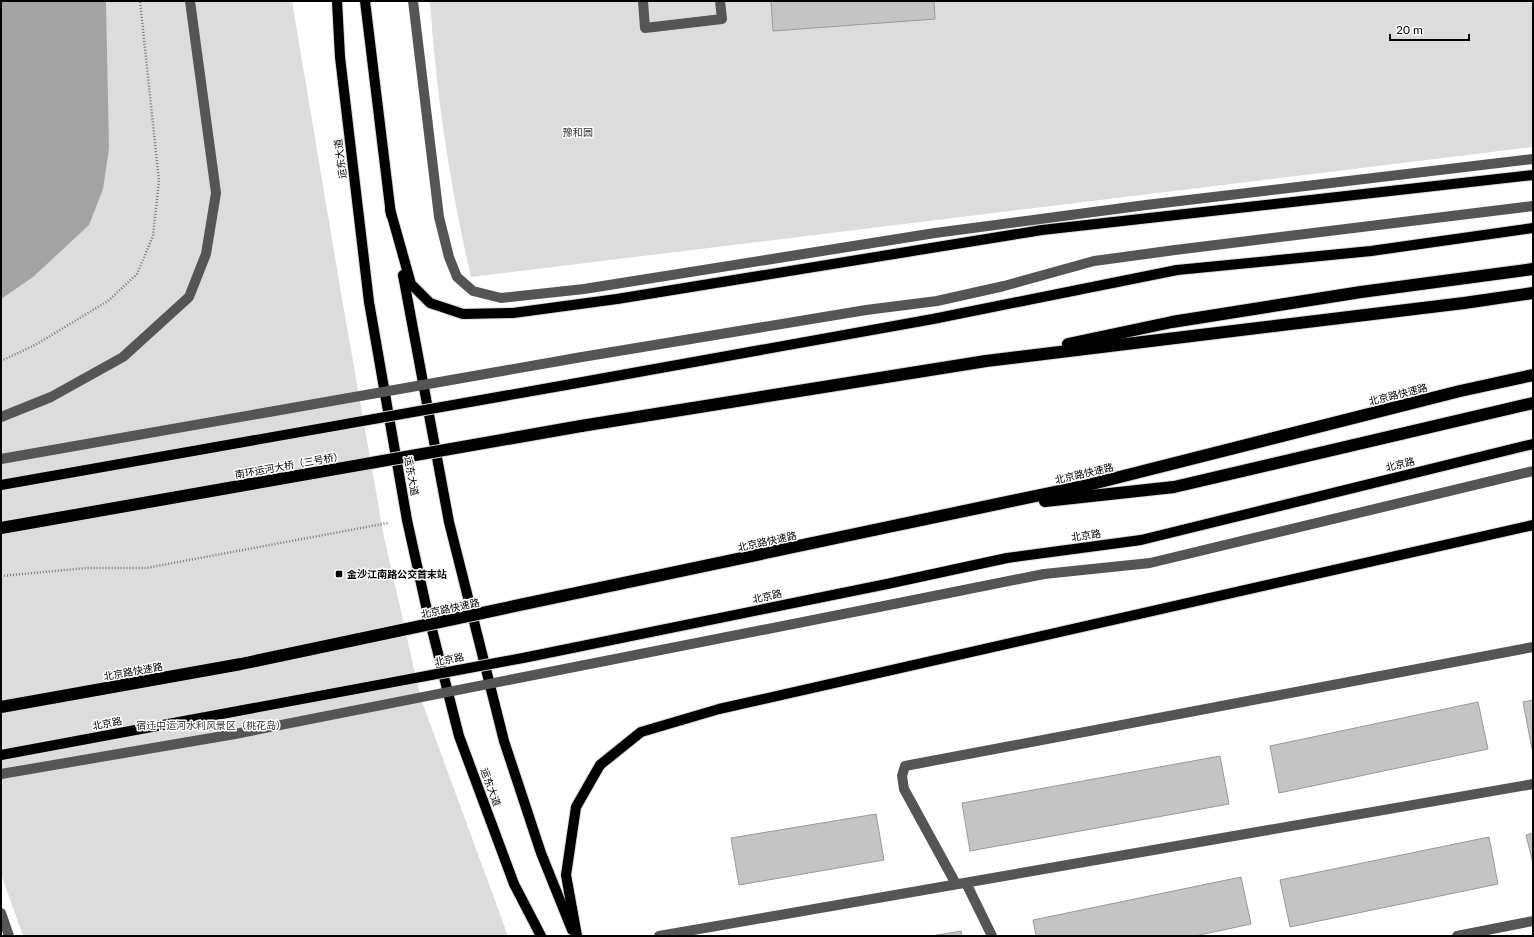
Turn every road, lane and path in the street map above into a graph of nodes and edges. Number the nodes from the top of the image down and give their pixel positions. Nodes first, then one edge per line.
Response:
1 (140, 1) edge
2 (190, 1) edge
3 (337, 1) edge
4 (366, 1) edge
5 (413, 1) edge
6 (643, 1) edge
7 (720, 1) edge
8 (1533, 159) edge
9 (1533, 175) edge
10 (1533, 206) edge
11 (390, 208) junction
12 (1533, 228) edge
13 (1533, 268) edge
14 (1533, 292) edge
15 (1, 361) edge
16 (986, 361) junction
17 (1533, 375) edge
18 (1533, 403) edge
19 (1, 417) edge
20 (1533, 444) edge
21 (1, 460) edge
22 (1533, 471) edge
23 (1, 485) edge
24 (978, 508) junction
25 (407, 520) junction
26 (1533, 525) edge
27 (1, 528) edge
28 (1, 576) edge
29 (1533, 647) edge
30 (1, 707) edge
31 (1, 755) edge
32 (1, 774) edge
33 (1533, 784) edge
34 (961, 884) junction
35 (1, 913) edge
36 (1533, 921) edge
37 (9, 936) edge
38 (541, 936) edge
39 (574, 936) edge
40 (577, 936) edge
41 (659, 936) edge
42 (992, 936) edge
43 (1457, 936) edge

1 - 15 path
2 - 19 lane
3 - 25 main road, 运东大道
4 - 11 main road
5 - 8 lane
6 - 7 lane
9 - 11 main road
10 - 21 lane, bridge
11 - 39 main road
12 - 23 main road, bridge
13 - 16 highway
14 - 16 highway
16 - 27 highway, 南环运河大桥（三号桥）, bridge
17 - 24 highway, 北京路快速路
18 - 24 highway
20 - 31 main road, 北京路, bridge
22 - 32 lane, bridge
24 - 30 highway, 北京路快速路, bridge
25 - 28 path
25 - 38 main road, 运东大道
26 - 40 main road
29 - 34 lane
33 - 34 lane
34 - 41 lane
34 - 42 lane
35 - 37 lane
36 - 43 lane

